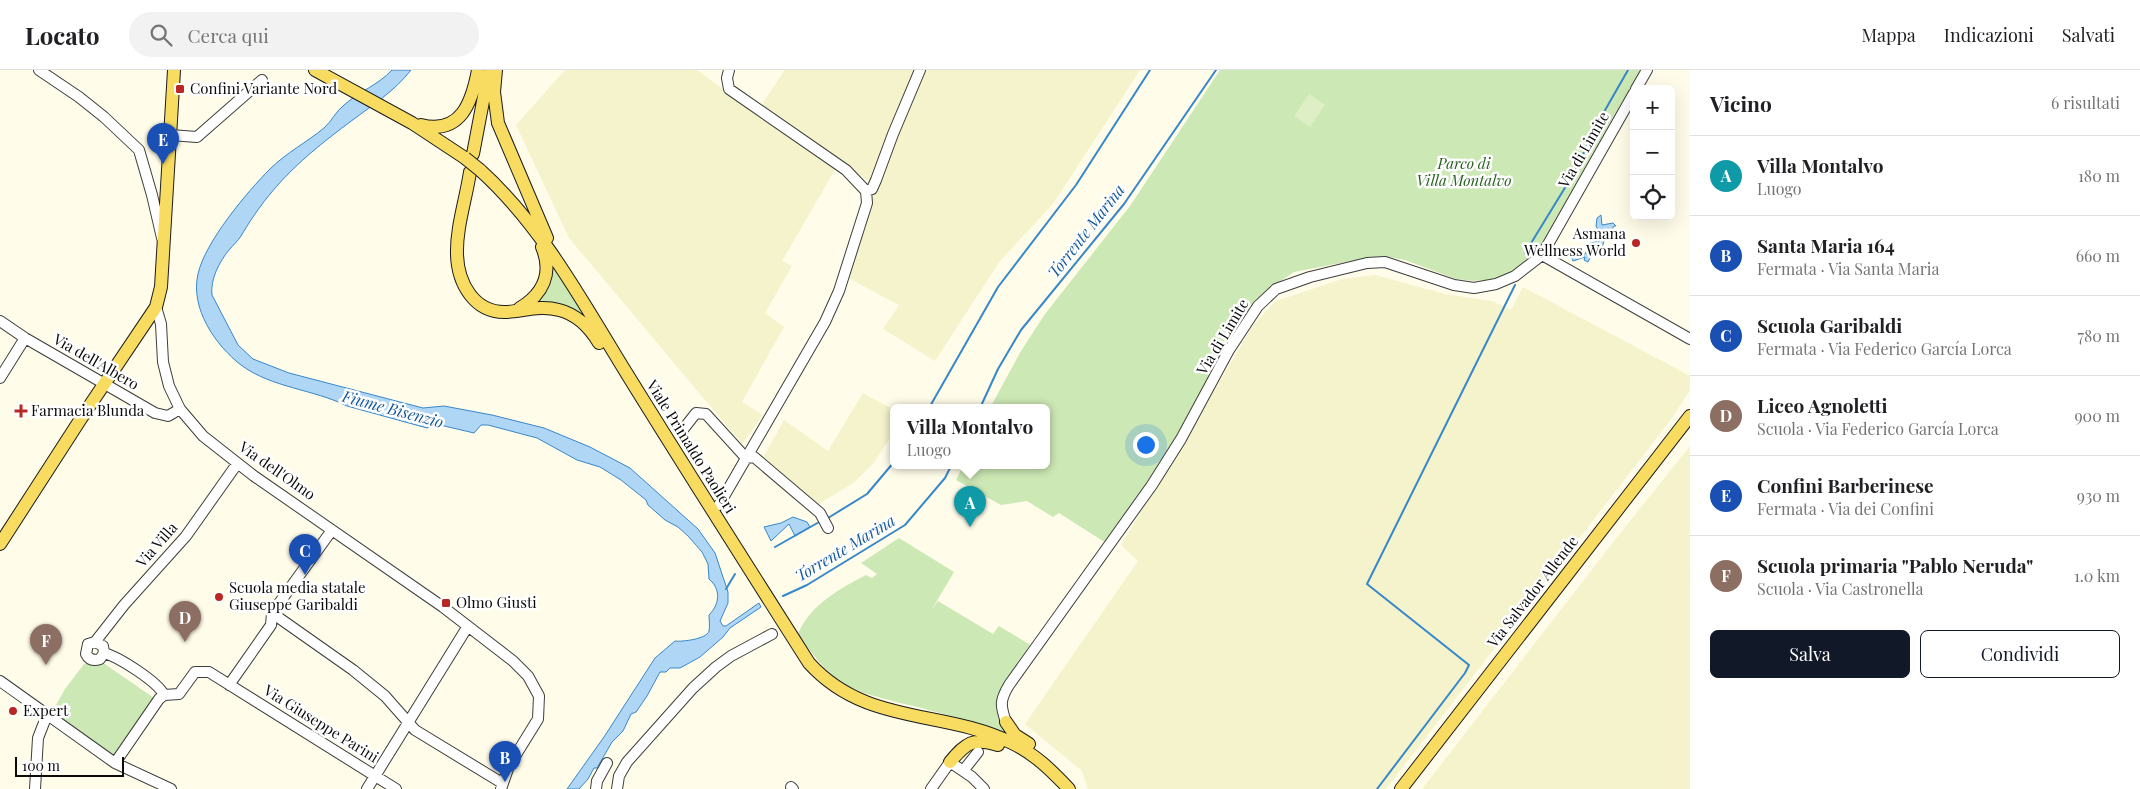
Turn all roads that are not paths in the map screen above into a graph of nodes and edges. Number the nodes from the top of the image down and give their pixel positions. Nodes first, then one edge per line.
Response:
1 (39, 70) edge
2 (174, 70) edge
3 (315, 70) edge
4 (478, 70) edge
5 (489, 70) edge
6 (496, 70) edge
7 (728, 70) edge
8 (920, 70) edge
9 (1647, 70) edge
10 (262, 80) dead end
11 (1638, 85) edge
12 (1630, 100) edge
13 (408, 121) junction
14 (170, 135) junction
15 (469, 156) junction
16 (475, 171) junction
17 (866, 191) junction
18 (159, 195) junction
19 (533, 227) junction
20 (1542, 255) junction
21 (559, 265) junction
22 (156, 307) junction
23 (517, 310) junction
24 (0, 321) edge
25 (25, 338) junction
26 (1690, 339) edge
27 (0, 378) edge
28 (104, 384) junction
29 (638, 391) junction
30 (180, 409) junction
31 (1690, 416) edge
32 (1690, 427) edge
33 (681, 432) dead end
34 (746, 458) junction
35 (237, 464) junction
36 (719, 505) dead end
37 (828, 528) dead end
38 (332, 530) junction
39 (0, 544) edge
40 (272, 613) junction
41 (468, 626) junction
42 (772, 634) dead end
43 (95, 642) junction
44 (104, 653) junction
45 (0, 681) edge
46 (229, 685) junction
47 (164, 695) junction
48 (35, 706) junction
49 (47, 715) junction
50 (408, 722) junction
51 (1006, 722) joint
52 (38, 738) junction
53 (978, 752) dead end
54 (115, 762) junction
55 (950, 762) junction
56 (607, 763) dead end
57 (963, 771) junction
58 (375, 775) junction
59 (502, 786) edge
60 (35, 789) edge
61 (171, 789) edge
62 (367, 789) edge
63 (396, 789) edge
64 (596, 789) edge
65 (617, 789) edge
66 (932, 789) edge
67 (984, 789) edge
68 (1061, 789) edge
69 (1069, 789) edge
70 (1075, 789) edge
71 (1401, 789) edge
72 (1411, 789) edge

1 - 18 street
2 - 14 main road, Via dell'Olmo
3 - 13 main road, Viale Primaldo Paolieri
4 - 13 main road
5 - 15 main road
6 - 21 main road
7 - 17 street
8 - 17 street
9 - 11 street
10 - 14 street
12 - 20 street, Via di Limite
13 - 15 main road, Viale Primaldo Paolieri
14 - 18 main road, Via dell'Olmo
15 - 16 main road, Viale Primaldo Paolieri, bridge
16 - 19 main road, Viale Primaldo Paolieri
16 - 23 main road
17 - 34 street
18 - 22 main road, Via dell'Olmo
19 - 21 main road, Viale Primaldo Paolieri
19 - 23 main road
20 - 26 street
20 - 51 street, Via di Limite
21 - 29 main road, Viale Primaldo Paolieri
22 - 28 main road
22 - 30 street, Via dell'Olmo
23 - 29 main road
24 - 25 street, Via dell'Albero
25 - 27 street
25 - 28 street, Via dell'Albero
28 - 30 street, Via dell'Albero
28 - 39 main road
29 - 69 main road, Viale Primaldo Paolieri
30 - 35 street, Via dell'Olmo
31 - 71 main road, Via Salvador Allende
32 - 72 main road, Via Salvador Allende
33 - 34 street
34 - 36 street
34 - 37 street
35 - 38 street, Via dell'Olmo
35 - 43 street, Via Villa
38 - 40 street
38 - 41 street, Via dell'Olmo
40 - 46 street
40 - 50 street
41 - 50 street
41 - 59 street, Via dell'Olmo
42 - 65 street
43 - 44 street
43 - 44 street
44 - 47 street
45 - 48 street
46 - 47 street, Via Giuseppe Parini
46 - 58 street, Via Giuseppe Parini
47 - 54 street
48 - 49 street
48 - 52 street
49 - 52 street
49 - 54 street
50 - 58 street
50 - 59 street
51 - 70 main road
52 - 60 street
53 - 57 street
54 - 61 street
55 - 57 street
55 - 66 street
55 - 68 main road
56 - 64 street
57 - 67 street
58 - 62 street
58 - 63 street, Via Giuseppe Parini

